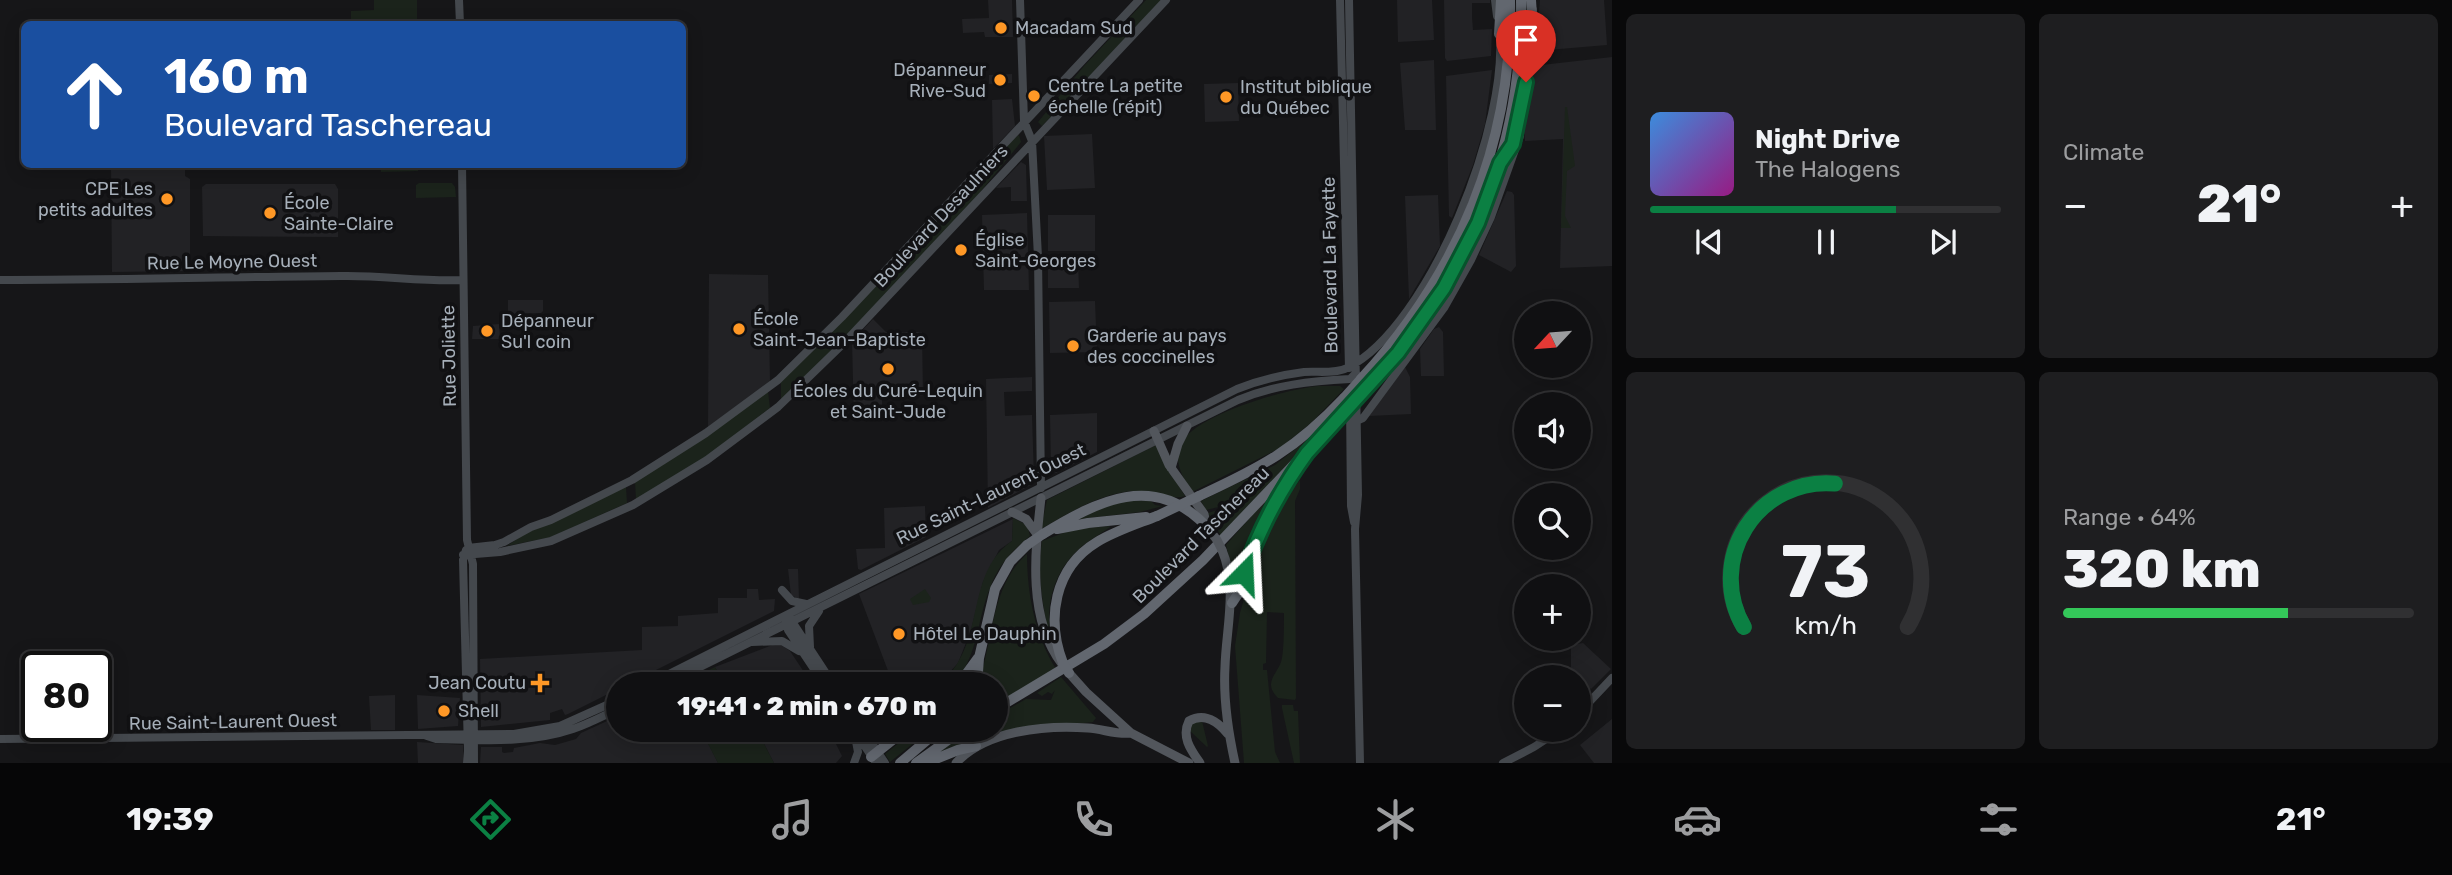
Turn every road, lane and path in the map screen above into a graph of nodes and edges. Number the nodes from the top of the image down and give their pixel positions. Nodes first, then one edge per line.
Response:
1 (459, 0) edge
2 (1020, 0) edge
3 (1139, 0) edge
4 (1166, 0) edge
5 (1340, 0) edge
6 (1349, 0) edge
7 (1495, 0) edge
8 (1501, 0) edge
9 (1510, 0) edge
10 (1521, 0) edge
11 (1533, 0) edge
12 (1532, 15) joint
13 (460, 21) edge
14 (1499, 34) junction
15 (1521, 117) junction
16 (1024, 121) junction
17 (1032, 141) junction
18 (1500, 163) junction
19 (462, 168) edge
20 (0, 280) edge
21 (463, 280) junction
22 (1356, 335) junction
23 (1377, 346) junction
24 (1352, 364) junction
25 (1356, 377) junction
26 (1354, 422) junction
27 (1187, 426) junction
28 (1156, 435) junction
29 (1307, 453) junction
30 (1171, 468) junction
31 (1042, 486) junction
32 (1041, 498) junction
33 (1012, 512) junction
34 (1157, 516) junction
35 (1207, 527) junction
36 (1040, 534) junction
37 (468, 552) junction
38 (782, 590) dead end
39 (1232, 603) junction
40 (806, 604) junction
41 (823, 607) junction
42 (787, 619) junction
43 (750, 642) junction
44 (808, 652) junction
45 (979, 658) junction
46 (1062, 664) junction
47 (674, 672) edge
48 (690, 672) edge
49 (818, 672) edge
50 (824, 672) edge
51 (968, 672) edge
52 (978, 672) edge
53 (1069, 673) joint
54 (1612, 678) edge
55 (1591, 700) edge
56 (1008, 702) edge
57 (606, 705) edge
58 (606, 715) edge
59 (1131, 733) junction
60 (1229, 735) junction
61 (472, 737) junction
62 (0, 739) edge
63 (856, 742) edge
64 (861, 742) edge
65 (890, 742) edge
66 (925, 742) edge
67 (945, 742) edge
68 (1542, 742) edge
69 (976, 746) junction
70 (1232, 750) junction
71 (872, 759) edge
72 (1361, 760) edge
73 (467, 763) edge
74 (474, 763) edge
75 (855, 763) edge
76 (885, 763) edge
77 (900, 763) edge
78 (916, 763) edge
79 (926, 763) edge
80 (956, 763) edge
81 (1189, 763) edge
82 (1200, 763) edge
83 (1228, 763) edge
84 (1235, 763) edge
85 (1503, 763) edge

1 - 13 street
2 - 16 street
3 - 16 street, Boulevard Desaulniers
4 - 17 street, Boulevard Desaulniers
5 - 24 street, Boulevard La Fayette
6 - 22 street, Boulevard La Fayette
7 - 14 street
8 - 14 highway
9 - 25 highway, Boulevard Taschereau
10 - 18 highway, Boulevard Taschereau
11 - 12 highway
12 - 15 street
14 - 23 street
15 - 18 highway
15 - 26 street
16 - 17 street
16 - 37 street, Boulevard Desaulniers
17 - 31 street
17 - 37 street, Boulevard Desaulniers
18 - 29 highway, Boulevard Taschereau, bridge
19 - 21 street, Rue Joliette
20 - 21 street, Rue Le Moyne Ouest
21 - 37 street, Rue Joliette
22 - 23 street
22 - 24 street, Boulevard La Fayette
23 - 24 street
24 - 25 street, Boulevard La Fayette
24 - 28 street, Rue Saint-Laurent Ouest
25 - 26 street, Boulevard La Fayette
25 - 27 street, Rue Saint-Laurent Ouest
25 - 34 highway, Boulevard Taschereau, bridge
26 - 72 street, Boulevard La Fayette
27 - 28 street, Rue Saint-Laurent Ouest
27 - 30 main road
28 - 30 main road
28 - 31 street, Rue Saint-Laurent Ouest
28 - 32 street, Rue Saint-Laurent Ouest
29 - 39 highway
29 - 56 highway, Boulevard Taschereau
30 - 35 main road
31 - 32 street
31 - 40 street, Rue Saint-Laurent Ouest
32 - 33 street, Rue Saint-Laurent Ouest
32 - 36 main road
33 - 36 main road
33 - 41 street, Rue Saint-Laurent Ouest
34 - 36 highway, Boulevard Taschereau
34 - 46 highway
35 - 36 highway
35 - 39 main road, bridge
36 - 45 highway, Boulevard Taschereau, bridge
36 - 46 main road
37 - 61 street, Rue Joliette
38 - 40 street
39 - 60 main road
40 - 42 street, Rue Saint-Laurent Ouest
41 - 42 street, Rue Saint-Laurent Ouest
41 - 44 street
42 - 43 street, Rue Saint-Laurent Ouest
42 - 44 street
42 - 47 street, Rue Saint-Laurent Ouest
43 - 44 street
43 - 48 street, Rue Saint-Laurent Ouest
44 - 49 street
44 - 50 street
45 - 51 highway
45 - 52 highway, Boulevard Taschereau
46 - 53 highway, bridge
53 - 59 main road
54 - 55 street
57 - 61 street, Rue Saint-Laurent Ouest
58 - 61 street, Rue Saint-Laurent Ouest
59 - 69 main road
59 - 81 main road
60 - 70 main road
60 - 82 main road
61 - 62 street, Rue Saint-Laurent Ouest
61 - 73 street, Rue Joliette
61 - 74 street, Rue Joliette
63 - 75 street
64 - 71 street
65 - 71 highway
66 - 77 highway
67 - 78 highway
68 - 85 street
69 - 79 highway
69 - 80 main road
70 - 83 main road
70 - 84 main road
71 - 76 street

